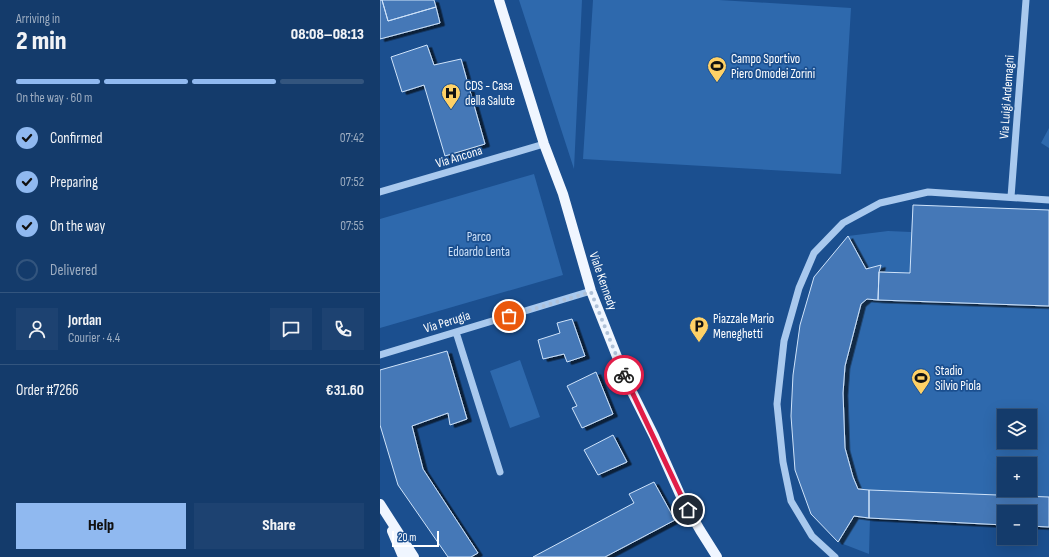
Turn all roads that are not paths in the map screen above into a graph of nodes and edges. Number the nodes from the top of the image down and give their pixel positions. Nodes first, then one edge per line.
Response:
1 (499, 0) edge
2 (1026, 0) edge
3 (544, 144) junction
4 (380, 192) edge
5 (1011, 197) junction
6 (1049, 200) edge
7 (591, 292) junction
8 (456, 332) junction
9 (380, 355) edge
10 (500, 472) dead end
11 (381, 506) edge
12 (403, 557) edge
13 (414, 557) edge
14 (717, 557) edge
15 (835, 557) edge

1 - 3 main road, Viale Kennedy
2 - 5 street, Via Luigi Ardemagni
3 - 4 street, Via Ancona
3 - 7 main road, Viale Kennedy
5 - 6 street
5 - 15 street
7 - 8 street, Via Perugia
7 - 14 main road, Viale Kennedy
8 - 9 street, Via Perugia
8 - 10 street
11 - 12 main road
11 - 13 main road

